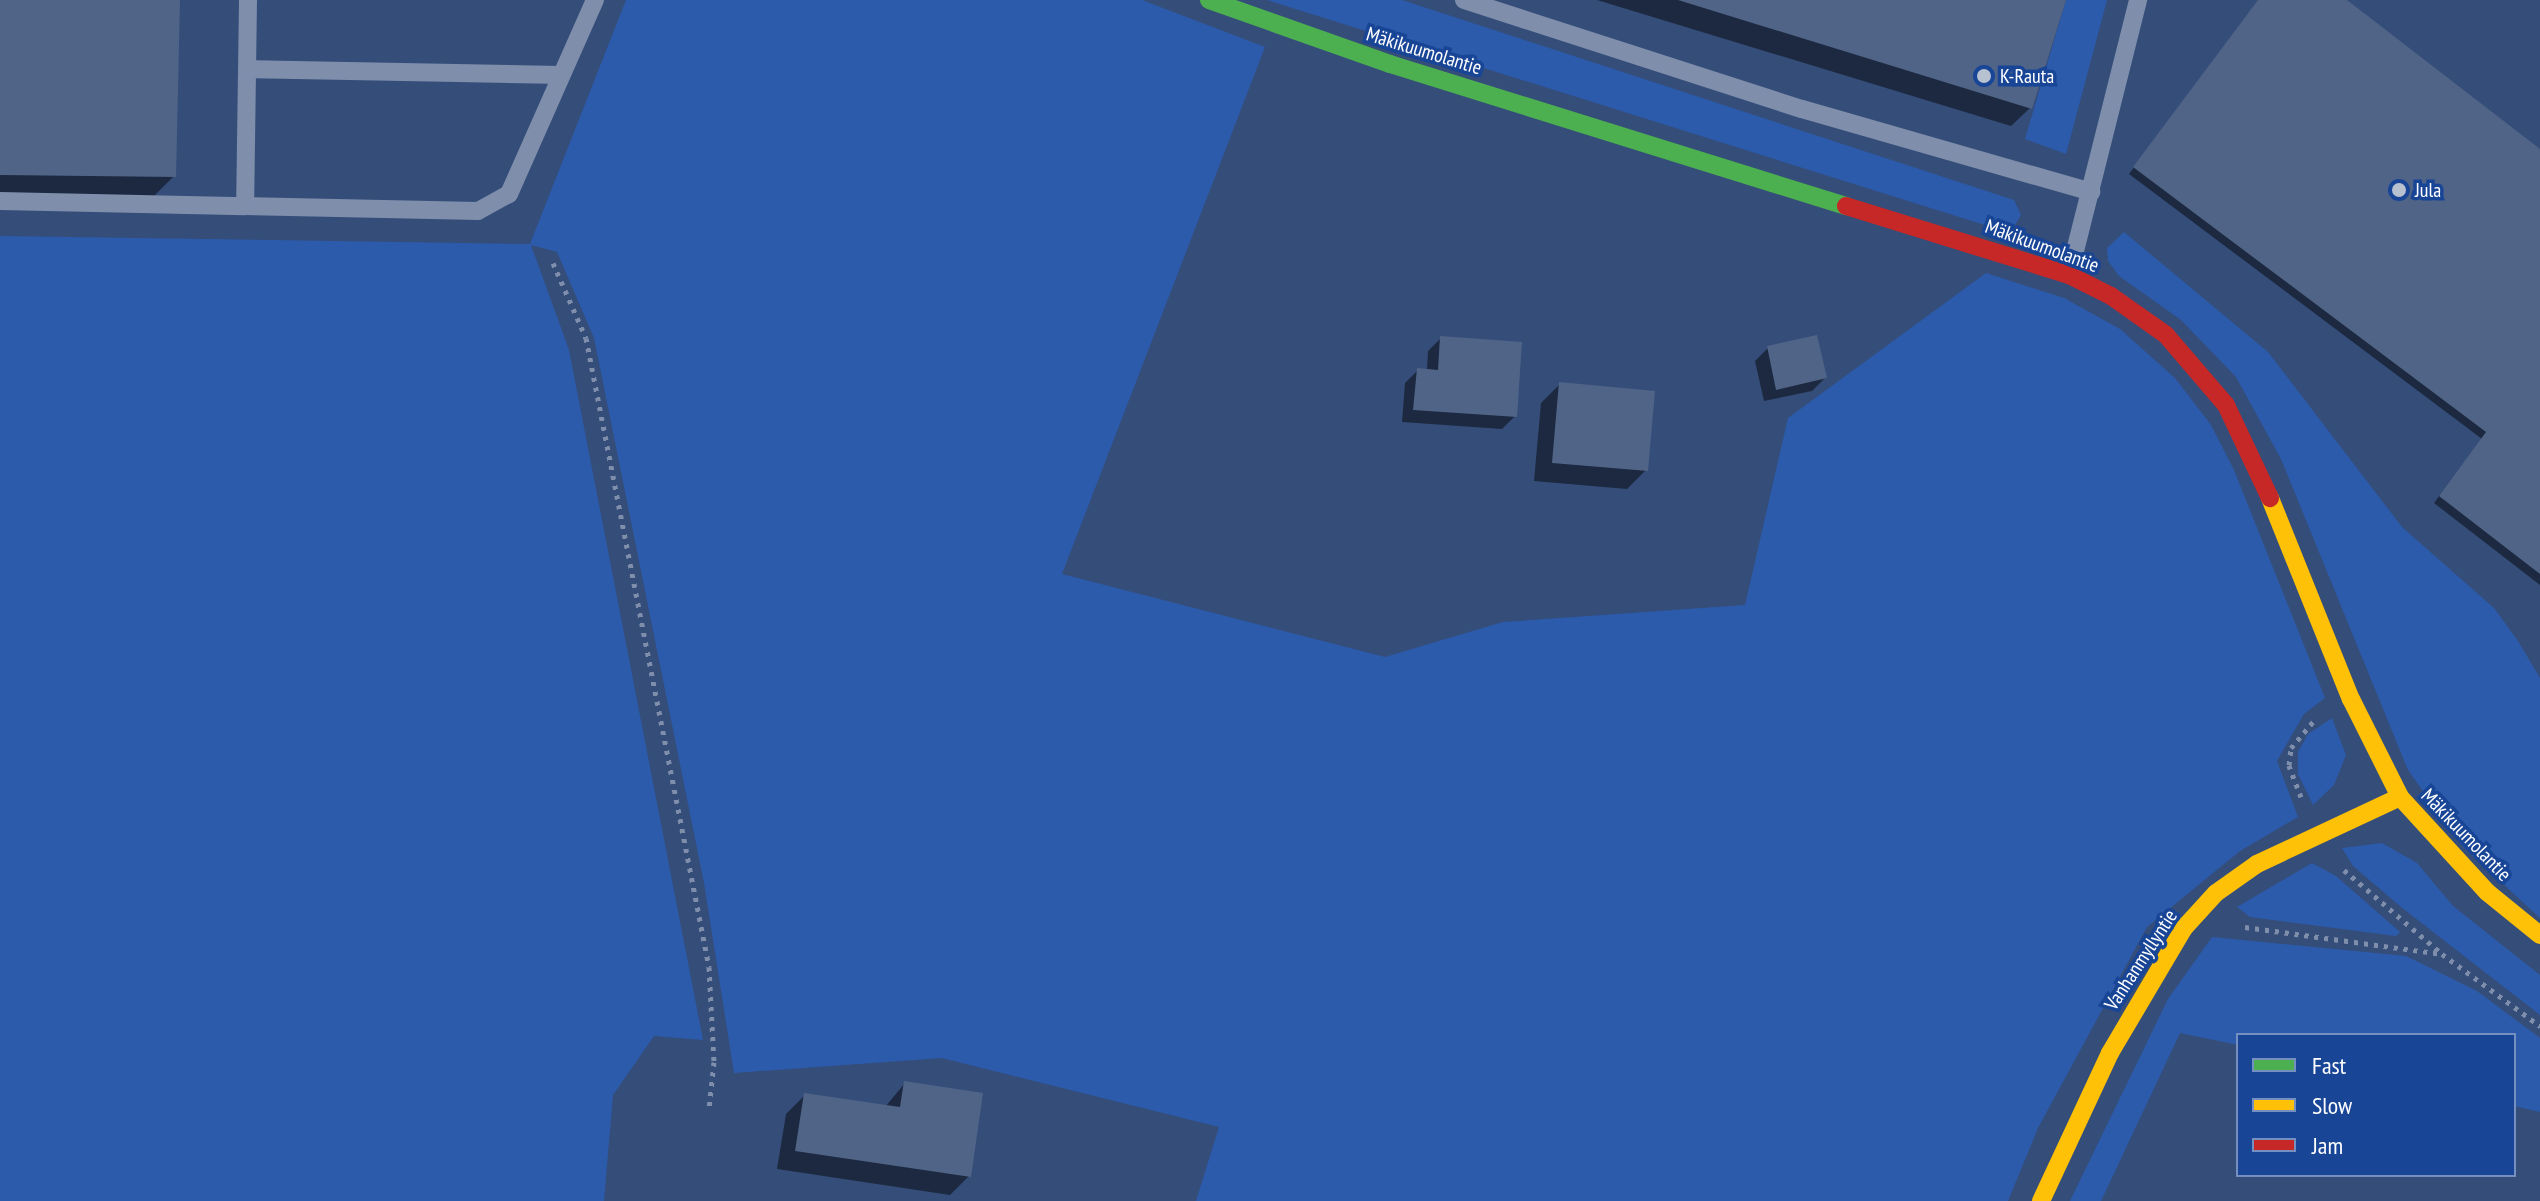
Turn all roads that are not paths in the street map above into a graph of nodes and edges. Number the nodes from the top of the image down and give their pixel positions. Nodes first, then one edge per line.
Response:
1 (248, 0) edge
2 (595, 0) edge
3 (1209, 0) edge
4 (1464, 0) edge
5 (2138, 0) edge
6 (247, 69) junction
7 (561, 75) junction
8 (2091, 192) junction
9 (0, 201) edge
10 (245, 206) junction
11 (2069, 275) junction
12 (2400, 797) junction
13 (2540, 935) edge
14 (2041, 1201) edge

1 - 6 lane
2 - 7 lane
3 - 11 street, Mäkikuumolantie
4 - 8 lane
5 - 8 lane
6 - 7 lane
6 - 10 lane
7 - 10 lane
8 - 11 lane
9 - 10 lane
11 - 12 street, Mäkikuumolantie
12 - 13 street, Mäkikuumolantie
12 - 14 street, Vanhanmyllyntie

